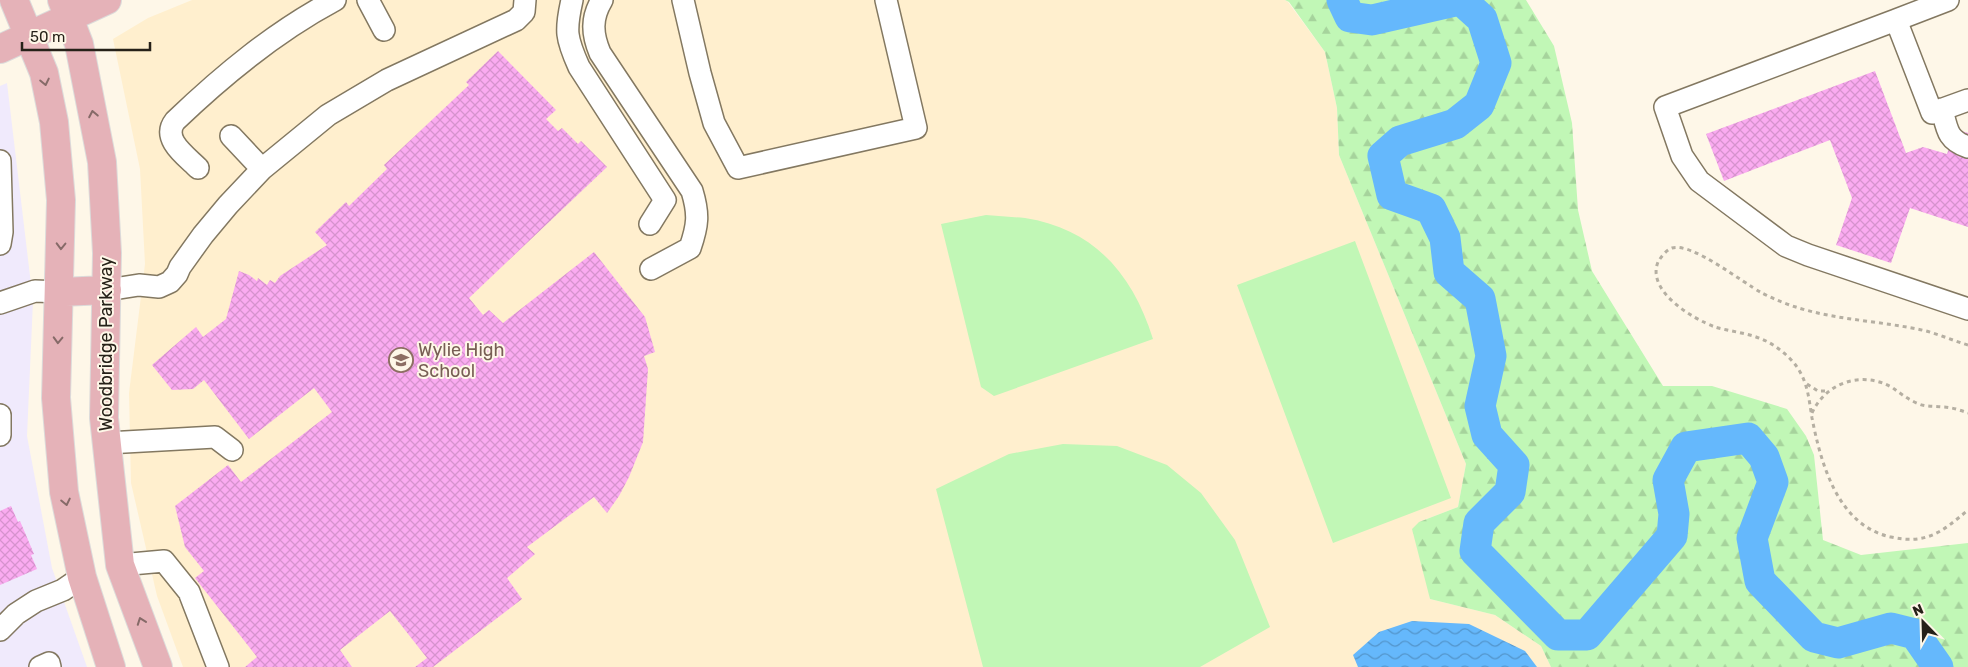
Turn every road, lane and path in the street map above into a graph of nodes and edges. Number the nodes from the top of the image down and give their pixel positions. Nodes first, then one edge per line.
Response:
1 (6, 0) edge
2 (14, 0) edge
3 (107, 0) edge
4 (335, 0) edge
5 (368, 0) edge
6 (525, 0) edge
7 (572, 0) edge
8 (602, 0) edge
9 (683, 0) edge
10 (886, 0) edge
11 (1948, 0) edge
12 (0, 3) edge
13 (66, 9) edge
14 (1896, 20) junction
15 (384, 30) dead end
16 (28, 36) junction
17 (0, 49) edge
18 (1968, 100) edge
19 (1942, 110) junction
20 (231, 136) dead end
21 (1968, 147) edge
22 (0, 161) edge
23 (198, 168) dead end
24 (262, 169) junction
25 (650, 224) dead end
26 (0, 244) edge
27 (651, 269) dead end
28 (107, 290) junction
29 (60, 292) junction
30 (0, 303) edge
31 (1968, 309) edge
32 (1968, 345) edge
33 (1806, 384) junction
34 (1829, 391) junction
35 (1968, 413) edge
36 (1812, 414) junction
37 (0, 415) edge
38 (0, 435) edge
39 (106, 443) junction
40 (232, 450) dead end
41 (1968, 510) edge
42 (120, 565) junction
43 (82, 577) junction
44 (0, 630) edge
45 (40, 667) edge
46 (50, 667) edge
47 (110, 667) edge
48 (158, 667) edge
49 (218, 667) edge

1 - 12 main road
2 - 16 main road
3 - 13 main road
4 - 23 lane
5 - 15 lane
6 - 24 lane
7 - 25 lane
8 - 27 lane
9 - 10 lane
11 - 14 lane
13 - 16 main road
28 -> 13 main road, Woodbridge Parkway
14 - 19 lane
14 - 31 lane
16 - 17 main road
16 -> 29 main road
18 - 19 lane
19 - 21 lane
20 - 24 lane
22 - 26 lane
24 - 28 lane
28 - 29 main road
28 - 39 main road, Woodbridge Parkway
29 - 30 lane
29 -> 43 main road
32 - 33 path
33 - 34 path
33 - 36 path
34 - 35 path
34 - 36 path
36 - 41 path
37 - 38 lane
39 - 40 lane
39 - 42 main road, Woodbridge Parkway
42 - 43 main road
48 -> 42 main road, Woodbridge Parkway
42 - 49 lane
43 - 44 lane
43 - 47 main road
45 - 46 lane

